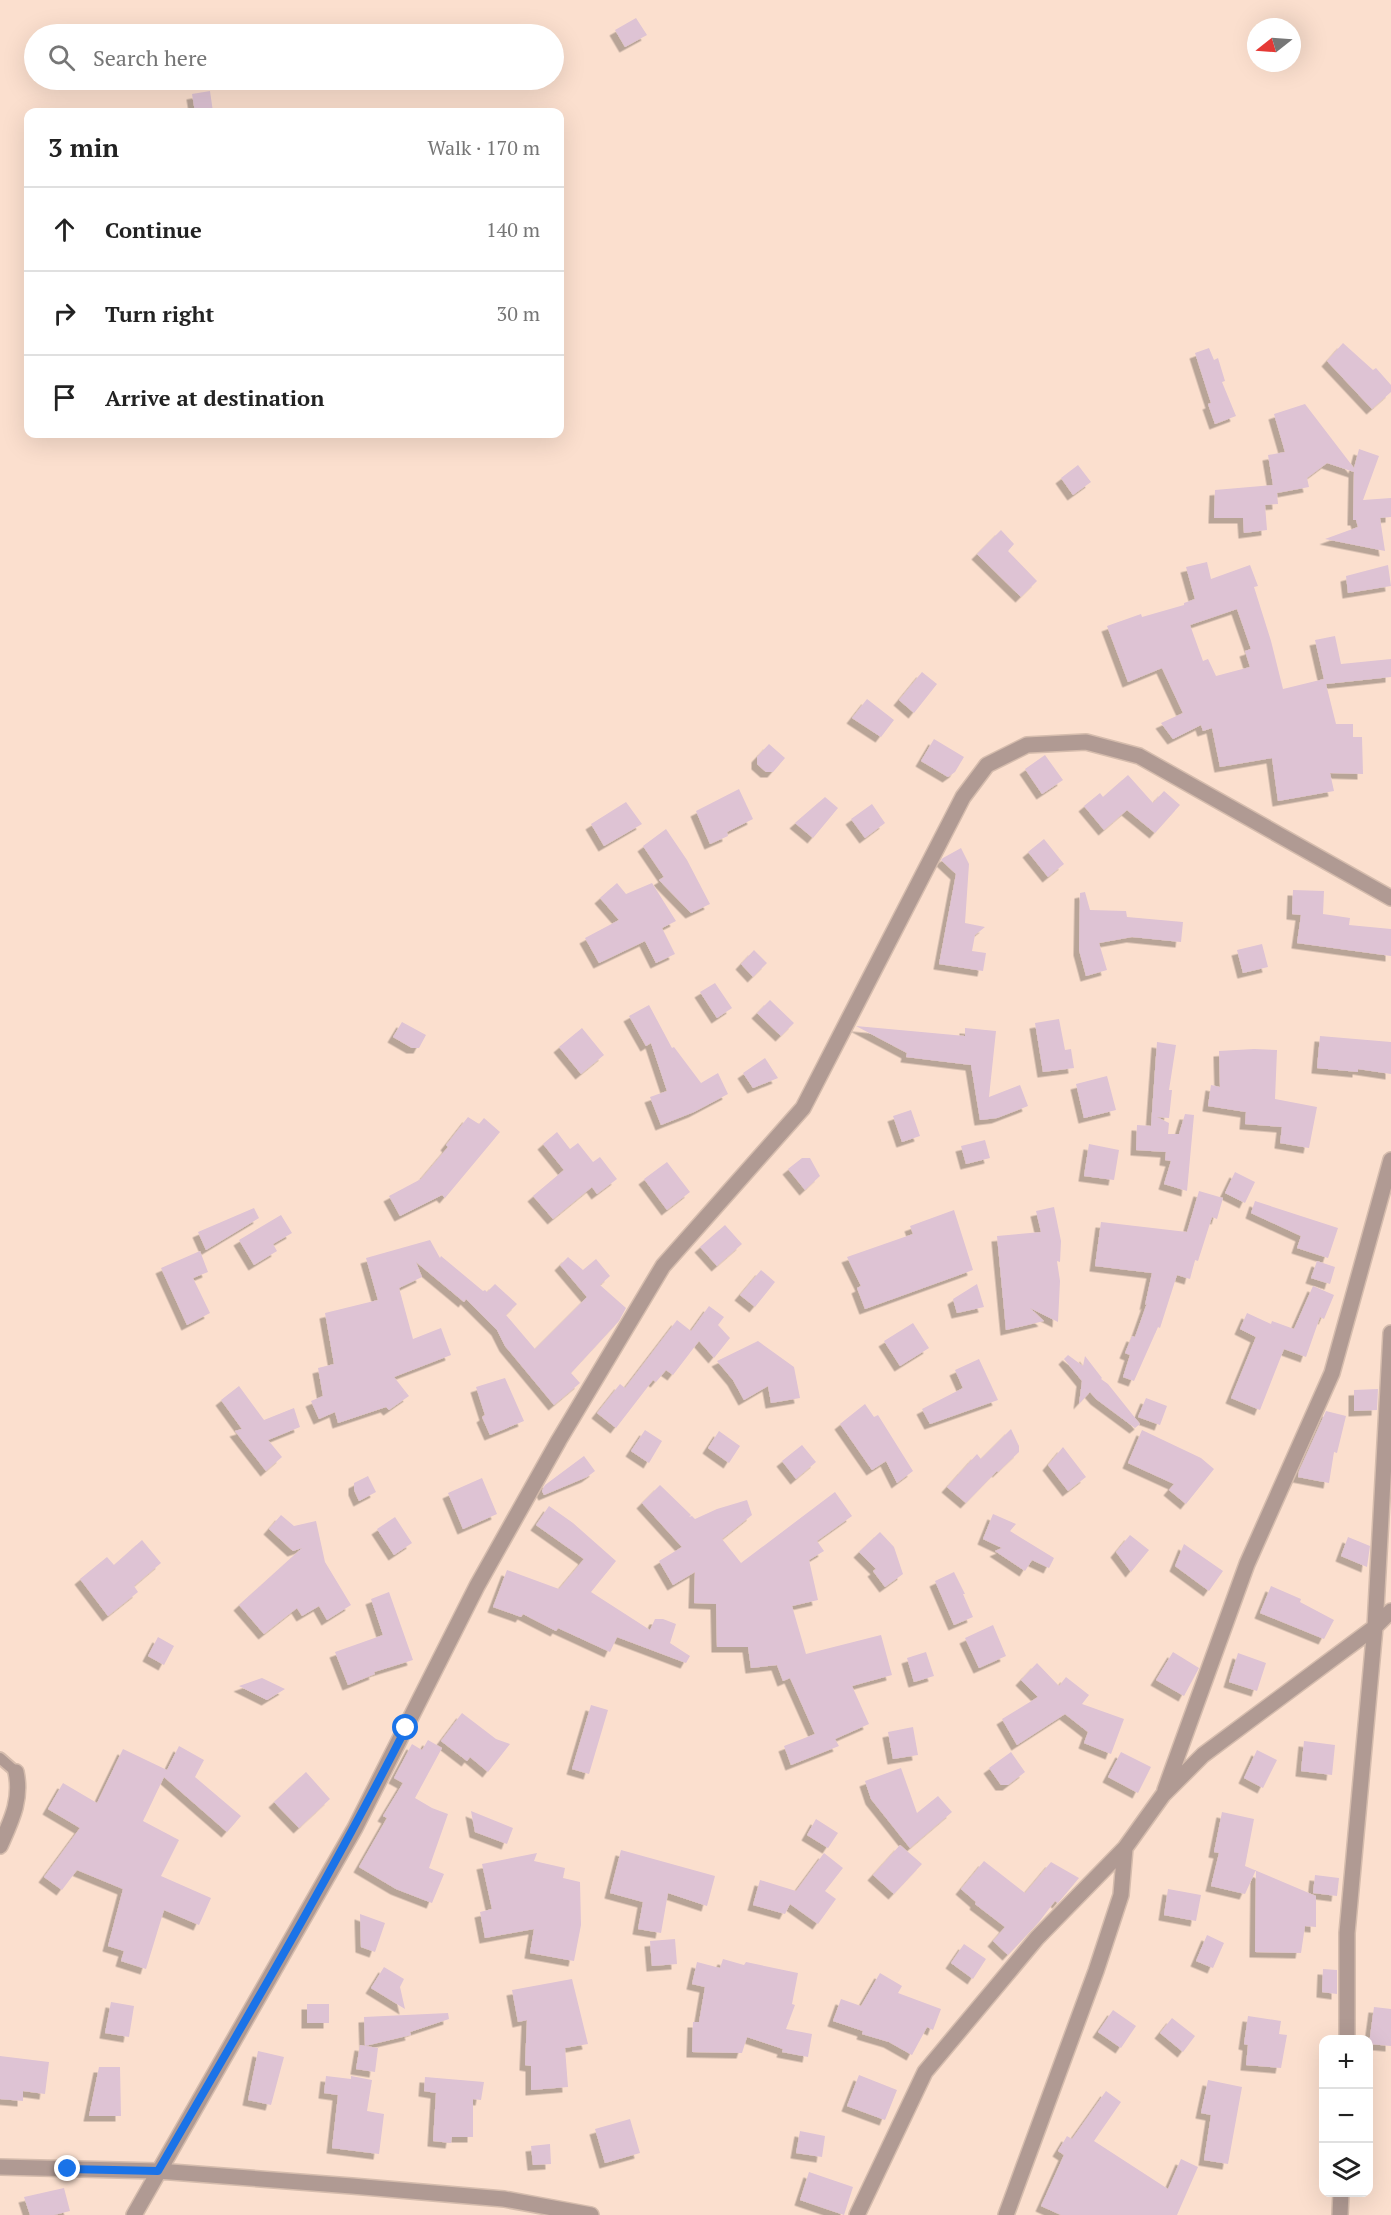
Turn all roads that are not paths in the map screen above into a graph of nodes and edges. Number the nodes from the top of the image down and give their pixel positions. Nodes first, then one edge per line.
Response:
1 (1391, 898) edge
2 (1391, 1160) edge
3 (1391, 1333) edge
4 (1391, 1611) edge
5 (1375, 1627) junction
6 (0, 1758) edge
7 (16, 1772) joint
8 (1163, 1795) junction
9 (0, 1846) edge
10 (1125, 1848) junction
11 (1347, 2035) edge
12 (0, 2167) edge
13 (158, 2171) junction
14 (1341, 2197) edge
15 (134, 2215) edge
16 (591, 2215) edge
17 (857, 2215) edge
18 (1006, 2215) edge
19 (1340, 2215) edge

1 - 13 street
2 - 8 street
3 - 5 street
4 - 5 street
5 - 8 street
5 - 11 street
6 - 7 lane
7 - 9 street
8 - 10 street
10 - 17 street
10 - 18 street
12 - 13 street
13 - 15 street
13 - 16 street
14 - 19 street

